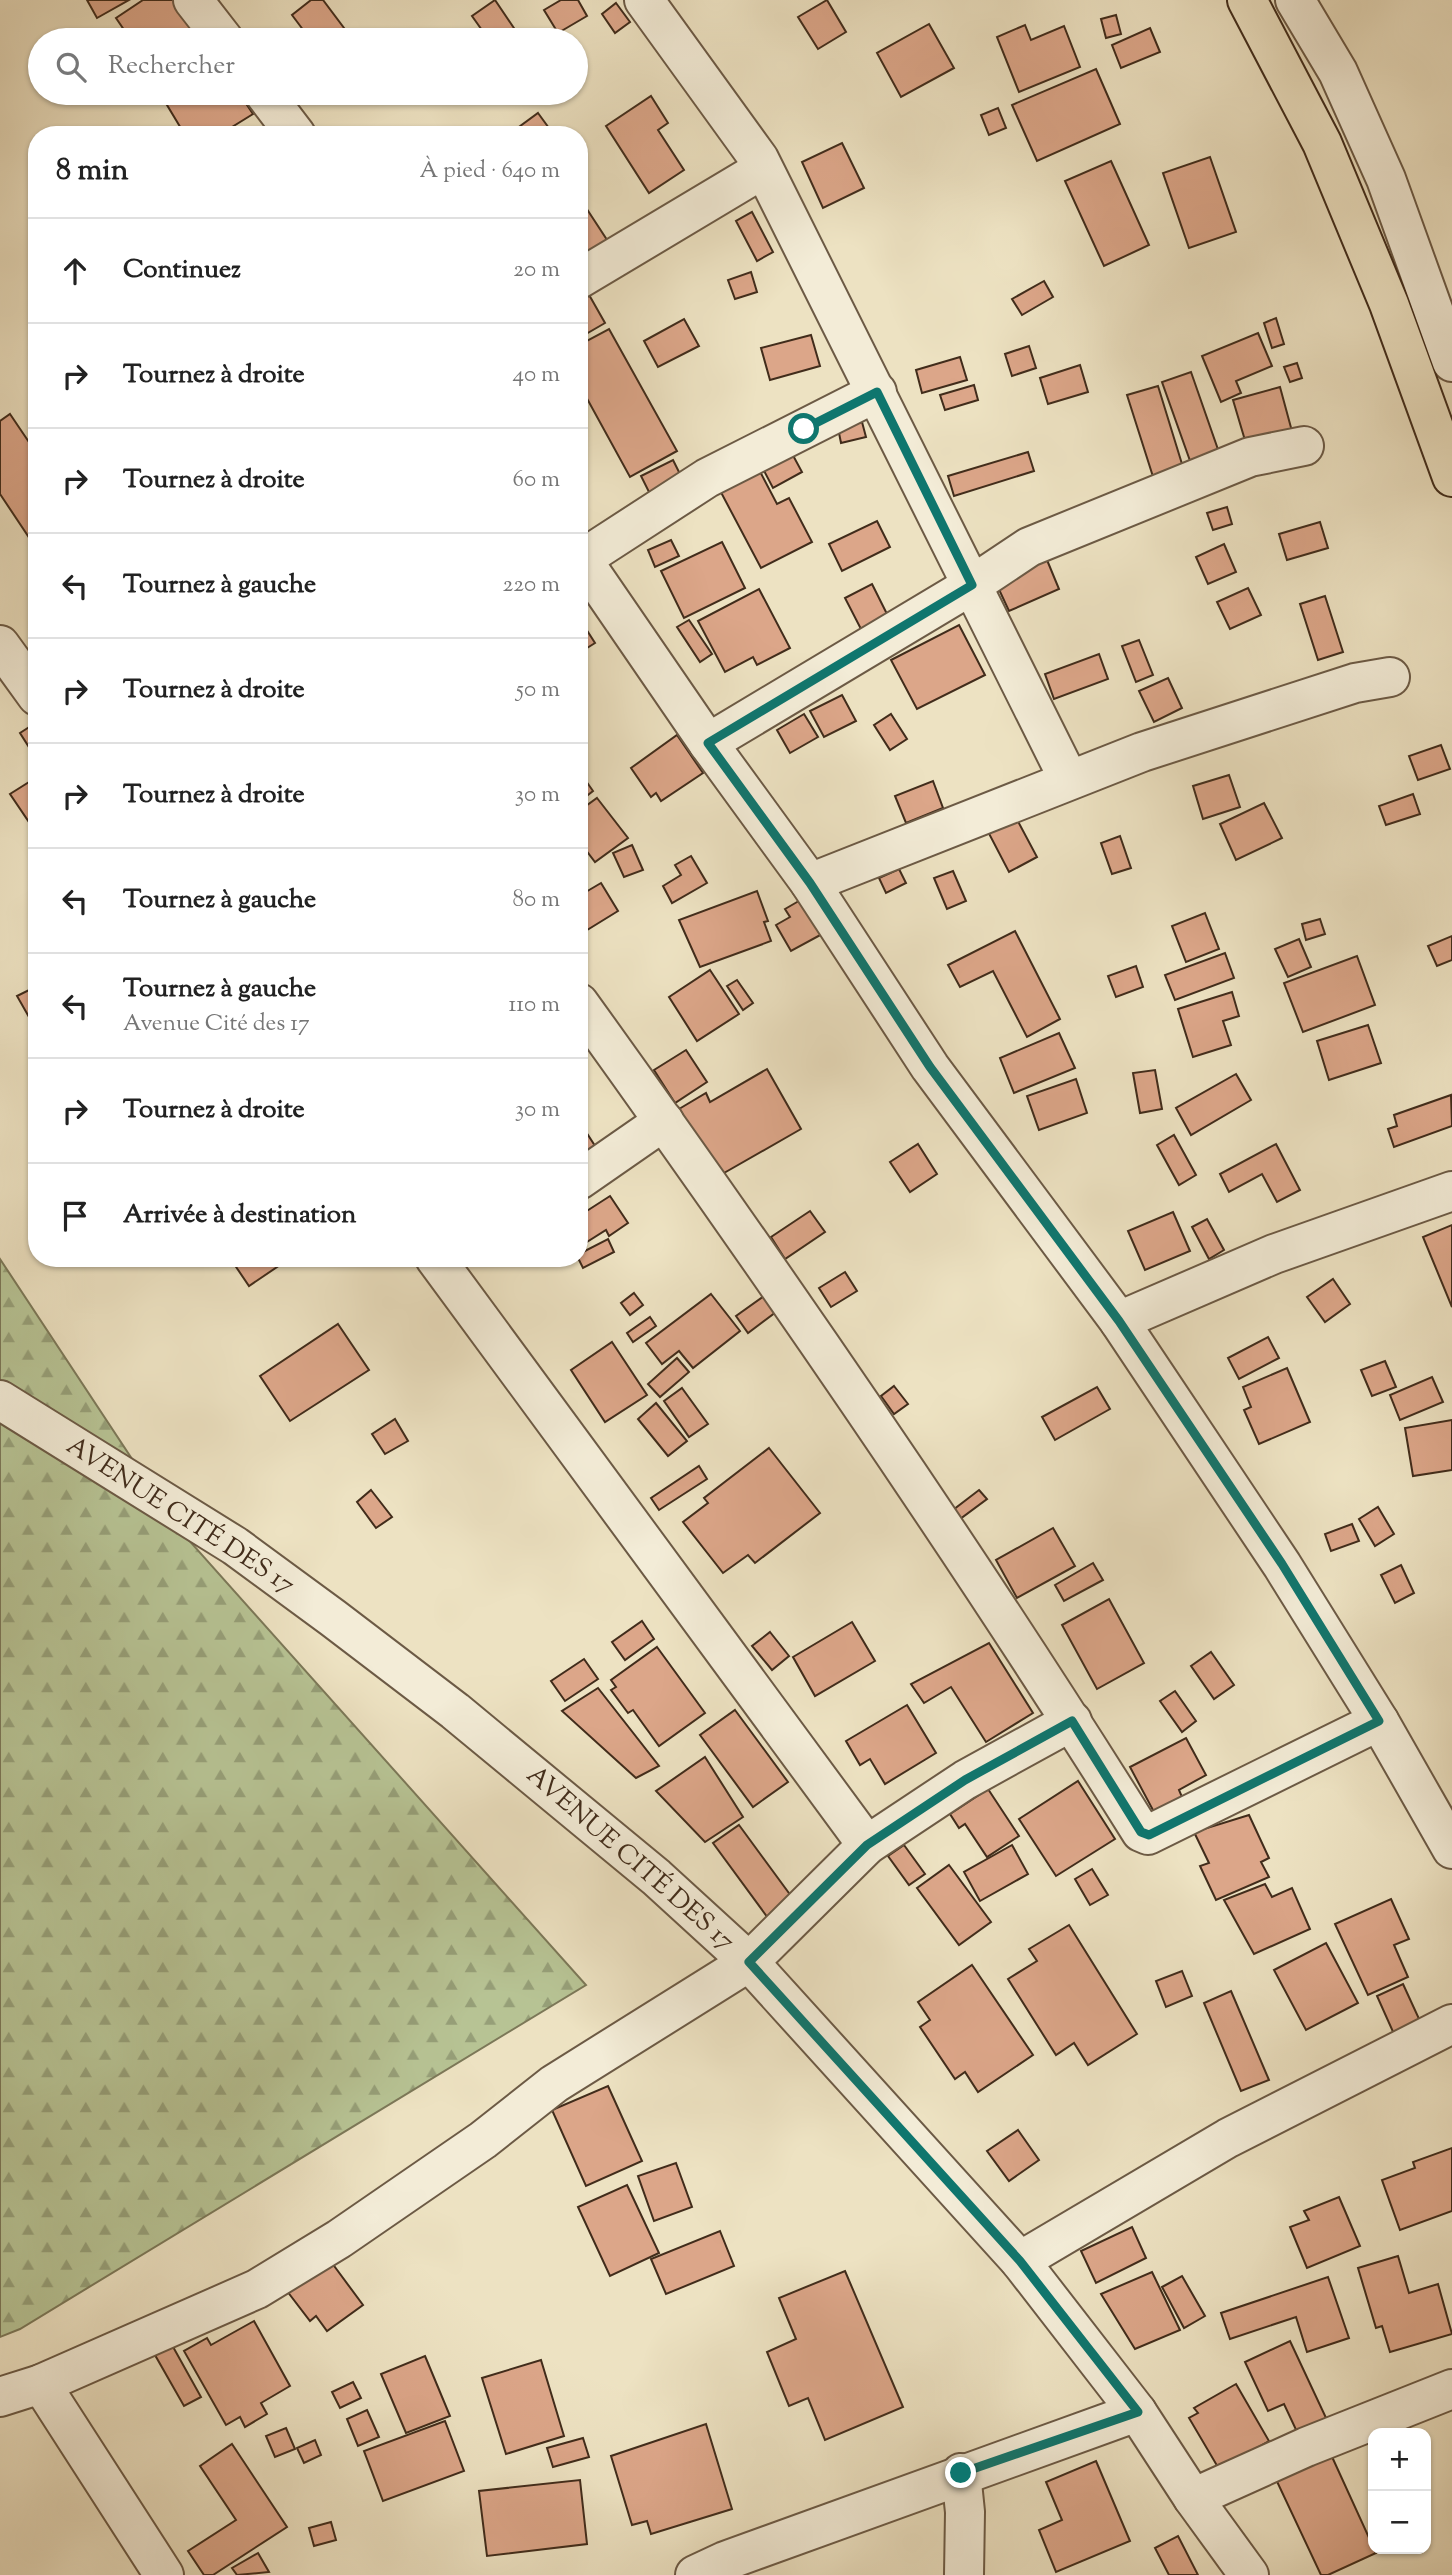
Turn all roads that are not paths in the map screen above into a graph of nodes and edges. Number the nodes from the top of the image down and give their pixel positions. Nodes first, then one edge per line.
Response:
1 (193, 0) edge
2 (644, 0) edge
3 (1247, 0) edge
4 (1295, 0) edge
5 (215, 28) edge
6 (272, 105) edge
7 (287, 126) edge
8 (763, 169) junction
9 (588, 274) edge
10 (1442, 301) edge
11 (1452, 362) edge
12 (877, 392) junction
13 (1304, 446) dead end
14 (1452, 477) edge
15 (588, 552) edge
16 (588, 569) edge
17 (972, 585) junction
18 (0, 645) edge
19 (1390, 677) dead end
20 (28, 684) edge
21 (708, 743) junction
22 (1069, 780) junction
23 (810, 883) junction
24 (588, 1015) edge
25 (664, 1121) junction
26 (588, 1174) edge
27 (1452, 1191) edge
28 (453, 1267) edge
29 (1119, 1321) junction
30 (0, 1400) edge
31 (1072, 1721) junction
32 (1379, 1721) junction
33 (867, 1845) junction
34 (1452, 1849) edge
35 (749, 1962) junction
36 (1452, 2024) edge
37 (1020, 2261) junction
38 (41, 2384) junction
39 (1452, 2389) edge
40 (0, 2397) edge
41 (1138, 2412) junction
42 (961, 2473) junction
43 (1193, 2498) junction
44 (164, 2575) edge
45 (695, 2575) edge
46 (964, 2575) edge
47 (1249, 2575) edge

1 - 5 street
2 - 8 street
3 - 14 main road
4 - 10 street
6 - 7 street
8 - 9 street
8 - 12 street
10 - 11 street
12 - 15 street
12 - 17 street
13 - 17 street
16 - 21 street
17 - 21 street
17 - 22 street
18 - 20 street
19 - 22 street
21 - 23 street
22 - 23 street
23 - 29 street
24 - 25 street
25 - 26 street
25 - 31 street
27 - 29 street
28 - 33 street
29 - 32 street
30 - 35 street, AVENUE CITÉ DES 17
31 - 32 street
31 - 33 street
32 - 34 street
33 - 35 street
35 - 37 street, AVENUE CITÉ DES 17
35 - 38 street
36 - 37 street
37 - 41 street, AVENUE CITÉ DES 17
38 - 40 street
38 - 44 street
39 - 43 street
41 - 42 street
41 - 43 street, AVENUE CITÉ DES 17
42 - 45 street
42 - 46 street
43 - 47 street, AVENUE CITÉ DES 17

